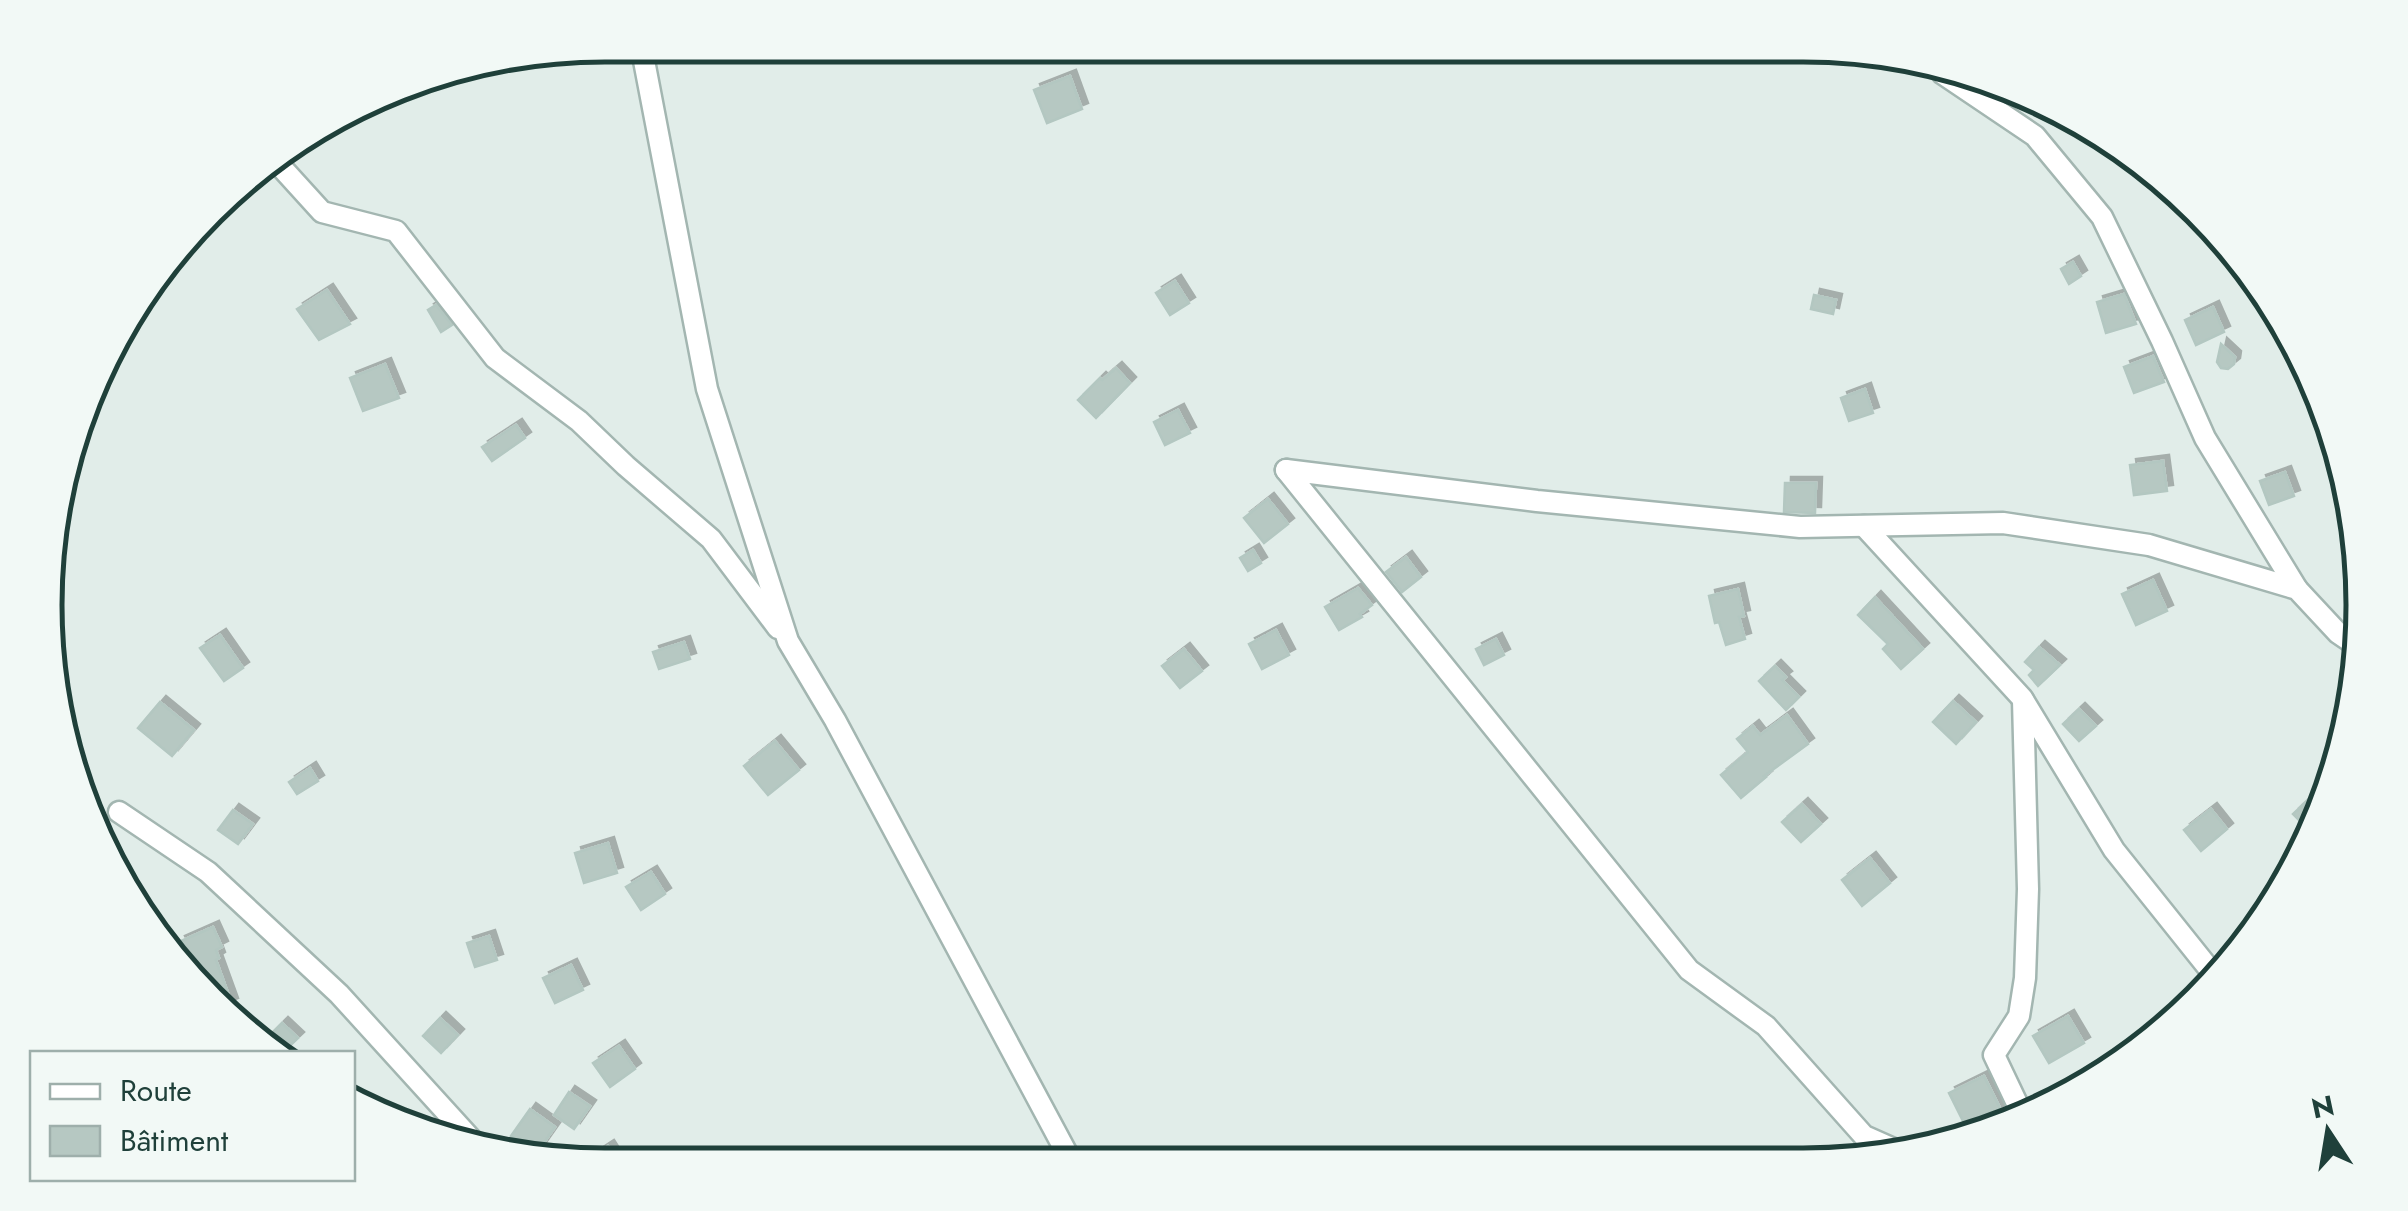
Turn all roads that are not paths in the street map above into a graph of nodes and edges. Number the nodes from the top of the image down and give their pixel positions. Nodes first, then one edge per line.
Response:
1 (643, 62) edge
2 (1961, 86) edge
3 (283, 169) edge
4 (1864, 526) junction
5 (2297, 589) junction
6 (2344, 637) edge
7 (788, 641) junction
8 (2022, 698) junction
9 (119, 812) dead end
10 (2208, 967) edge
11 (2017, 1104) edge
12 (462, 1129) edge
13 (1879, 1143) edge
14 (1059, 1148) edge

1 - 7 street
2 - 5 street
3 - 7 street
4 - 5 street
4 - 8 street
4 - 13 street
5 - 6 street
7 - 14 street
8 - 10 street
8 - 11 street
9 - 12 street

